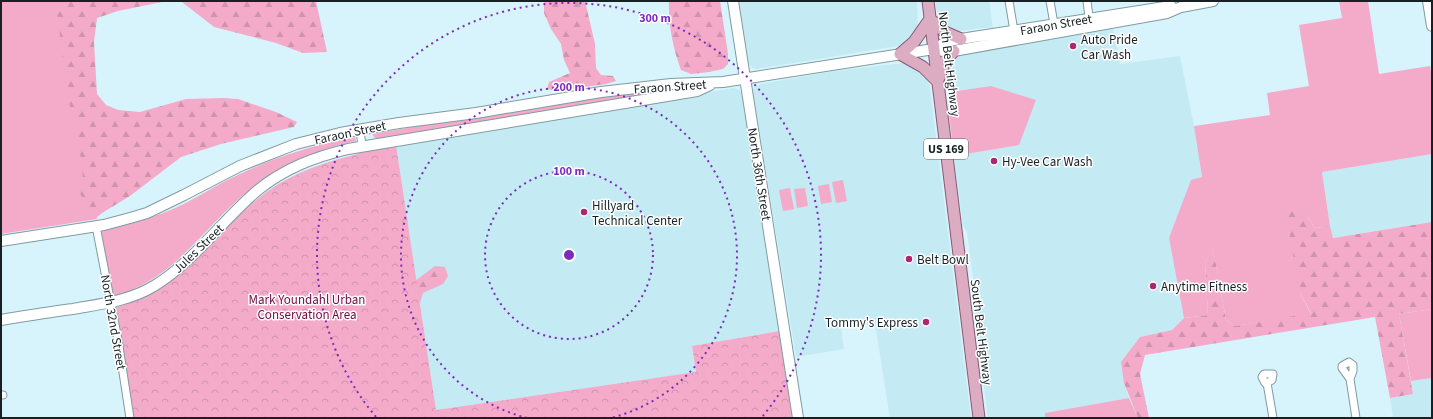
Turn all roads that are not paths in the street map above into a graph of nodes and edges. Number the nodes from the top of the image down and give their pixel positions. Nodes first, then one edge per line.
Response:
1 (733, 1) edge
2 (928, 1) edge
3 (1009, 1) edge
4 (1050, 1) edge
5 (1087, 1) edge
6 (1213, 1) edge
7 (1428, 1) edge
8 (1181, 7) junction
9 (1089, 18) junction
10 (930, 19) junction
11 (1054, 24) junction
12 (1432, 26) edge
13 (1014, 31) junction
14 (961, 39) junction
15 (934, 49) junction
16 (954, 51) junction
17 (900, 54) junction
18 (745, 78) junction
19 (938, 82) junction
20 (714, 83) junction
21 (360, 130) junction
22 (362, 146) junction
23 (96, 226) junction
24 (1, 241) edge
25 (958, 249) joint
26 (110, 303) junction
27 (1, 320) edge
28 (1350, 379) dead end
29 (1267, 383) dead end
30 (130, 418) edge
31 (798, 418) edge
32 (979, 418) edge
33 (1273, 418) edge
34 (1356, 418) edge

1 - 18 main road, North 36th Street
2 - 10 main road, North Belt Highway / US 169
3 - 13 street
4 - 11 street
5 - 9 street
6 - 8 main road, Faraon Street
7 - 12 main road
8 - 9 main road, Faraon Street
8 - 16 main road, Faraon Street
9 - 11 main road, Faraon Street
10 - 14 main road
10 - 15 main road, North Belt Highway / US 169
10 - 17 main road
11 - 13 main road, Faraon Street
13 - 14 main road, Faraon Street
14 - 15 main road, Faraon Street
15 - 16 main road, Faraon Street
15 - 17 main road, Faraon Street
15 - 19 main road, North Belt Highway / US 169
16 - 19 main road
17 - 18 main road, Faraon Street
17 - 19 main road
18 - 20 main road, Faraon Street
18 - 31 main road, North 36th Street
19 - 25 main road, North Belt Highway / US 169
20 - 21 main road, Faraon Street
20 - 22 main road, Faraon Street
21 - 22 street
21 - 23 main road, Faraon Street
22 - 26 main road, Jules Street
23 - 24 main road, Faraon Street
23 - 26 street, North 32nd Street
25 - 32 main road, South Belt Highway / US 169
26 - 27 main road, Jules Street
26 - 30 street, North 32nd Street
28 - 34 street
29 - 33 street

